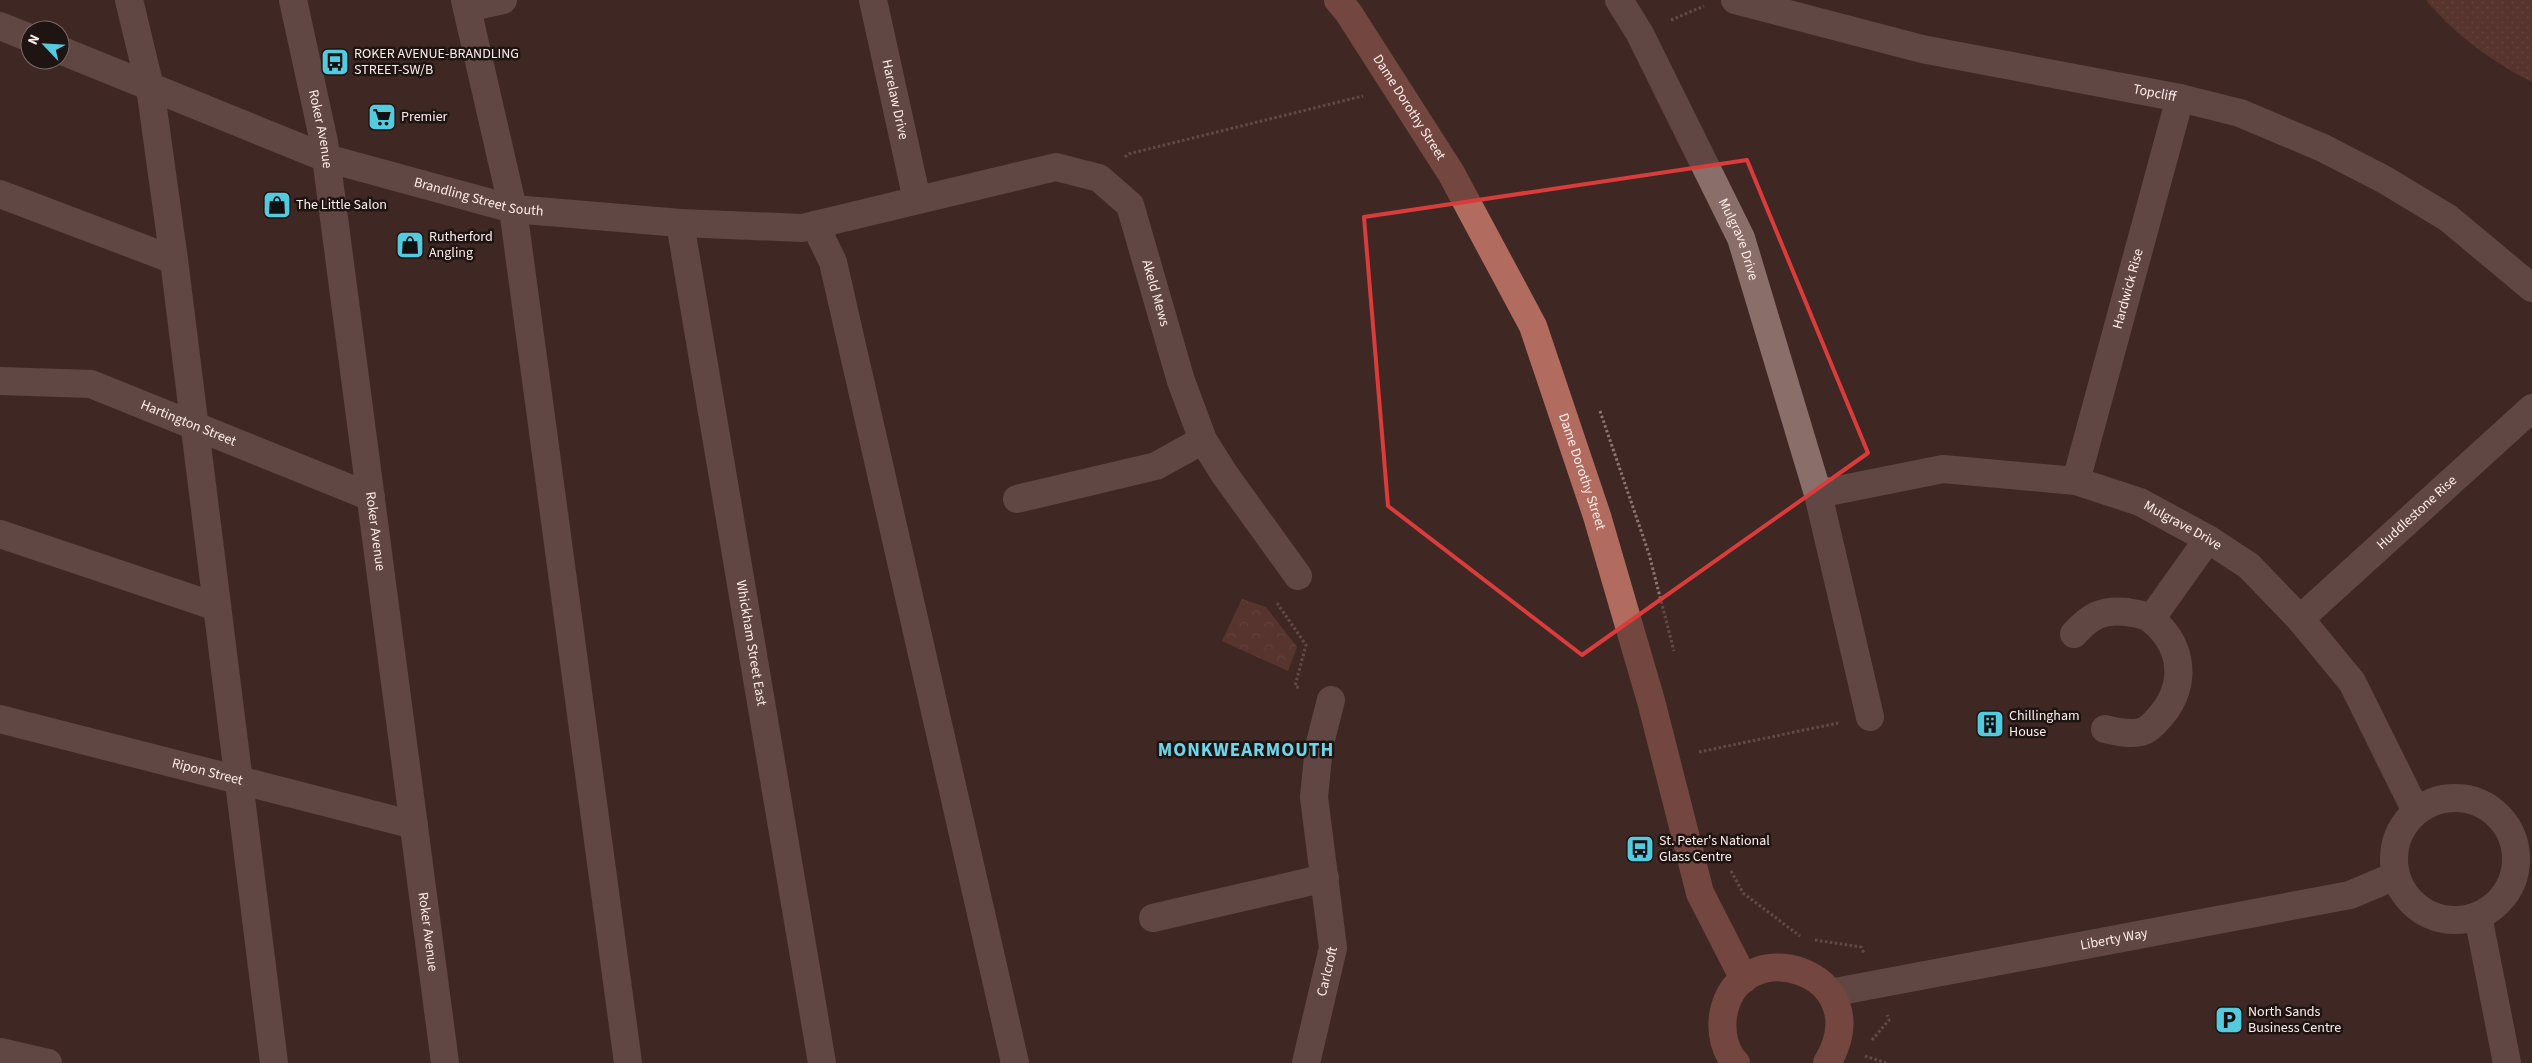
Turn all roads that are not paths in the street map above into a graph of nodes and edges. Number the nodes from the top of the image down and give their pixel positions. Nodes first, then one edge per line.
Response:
1 (129, 0) edge
2 (294, 0) edge
3 (503, 0) edge
4 (873, 0) edge
5 (1338, 0) edge
6 (1619, 0) edge
7 (1735, 0) edge
8 (466, 4) edge
9 (0, 26) edge
10 (20, 34) edge
11 (70, 54) edge
12 (150, 87) junction
13 (2180, 98) junction
14 (326, 158) junction
15 (0, 194) edge
16 (917, 200) junction
17 (513, 209) junction
18 (680, 223) junction
19 (815, 225) junction
20 (174, 260) junction
21 (2532, 288) edge
22 (0, 381) edge
23 (2532, 408) edge
24 (196, 426) junction
25 (1203, 440) junction
26 (2076, 481) junction
27 (1818, 494) junction
28 (371, 498) junction
29 (1017, 500) dead end
30 (0, 534) edge
31 (2208, 539) junction
32 (1298, 576) road end
33 (217, 608) junction
34 (2300, 618) junction
35 (2151, 619) junction
36 (2074, 634) dead end
37 (1331, 700) road end
38 (1870, 716) road end
39 (0, 719) edge
40 (2105, 729) dead end
41 (240, 780) junction
42 (2416, 811) junction
43 (414, 825) junction
44 (2523, 839) edge
45 (2396, 876) junction
46 (1325, 878) junction
47 (2478, 916) junction
48 (1153, 918) dead end
49 (1744, 979) junction
50 (1830, 993) junction
51 (0, 1052) edge
52 (48, 1063) edge
53 (274, 1063) edge
54 (445, 1063) edge
55 (628, 1063) edge
56 (822, 1063) edge
57 (1015, 1063) edge
58 (1306, 1063) edge
59 (1736, 1063) edge
60 (1827, 1063) edge
61 (2507, 1063) edge

1 - 12 street
2 - 14 street, Roker Avenue
3 - 8 street
4 - 16 street, Harelaw Drive
5 - 49 main road, Dame Dorothy Street
6 - 27 street, Mulgrave Drive
7 - 13 street, Topcliff
8 - 17 street
9 - 10 street
11 - 12 street, Brandling Street South
12 - 14 street, Brandling Street South
12 - 20 street
13 - 21 street, Topcliff
13 - 26 street, Hardwick Rise
14 - 17 street, Brandling Street South
14 - 28 street, Roker Avenue
15 - 20 street
16 - 19 street, Brandling Street South
16 - 25 street, Akeld Mews
17 - 18 street, Brandling Street South
17 - 55 street
18 - 19 street, Brandling Street South
18 - 56 street, Whickham Street East
19 - 57 street
20 - 24 street
22 - 24 street, Hartington Street
23 - 34 street, Huddlestone Rise
24 - 28 street, Hartington Street
24 - 33 street
25 - 29 street
25 - 32 street, Akeld Mews
26 - 27 street, Mulgrave Drive
26 - 31 street, Mulgrave Drive
27 - 38 street, Mulgrave Drive
28 - 43 street, Roker Avenue
30 - 33 street
31 - 34 street, Mulgrave Drive
31 - 35 street
33 - 41 street
34 - 42 street, Mulgrave Drive
35 - 36 street
35 - 40 street
37 - 46 street, Carlcroft
39 - 41 street, Ripon Street
41 - 43 street, Ripon Street
41 - 53 street
42 - 44 street
42 - 45 street
43 - 54 street, Roker Avenue
44 - 47 street
45 - 47 street
45 - 50 street, Liberty Way
46 - 48 street
46 - 58 street, Carlcroft
47 - 61 street
49 - 50 main road
49 - 59 main road
50 - 60 main road
51 - 52 street

